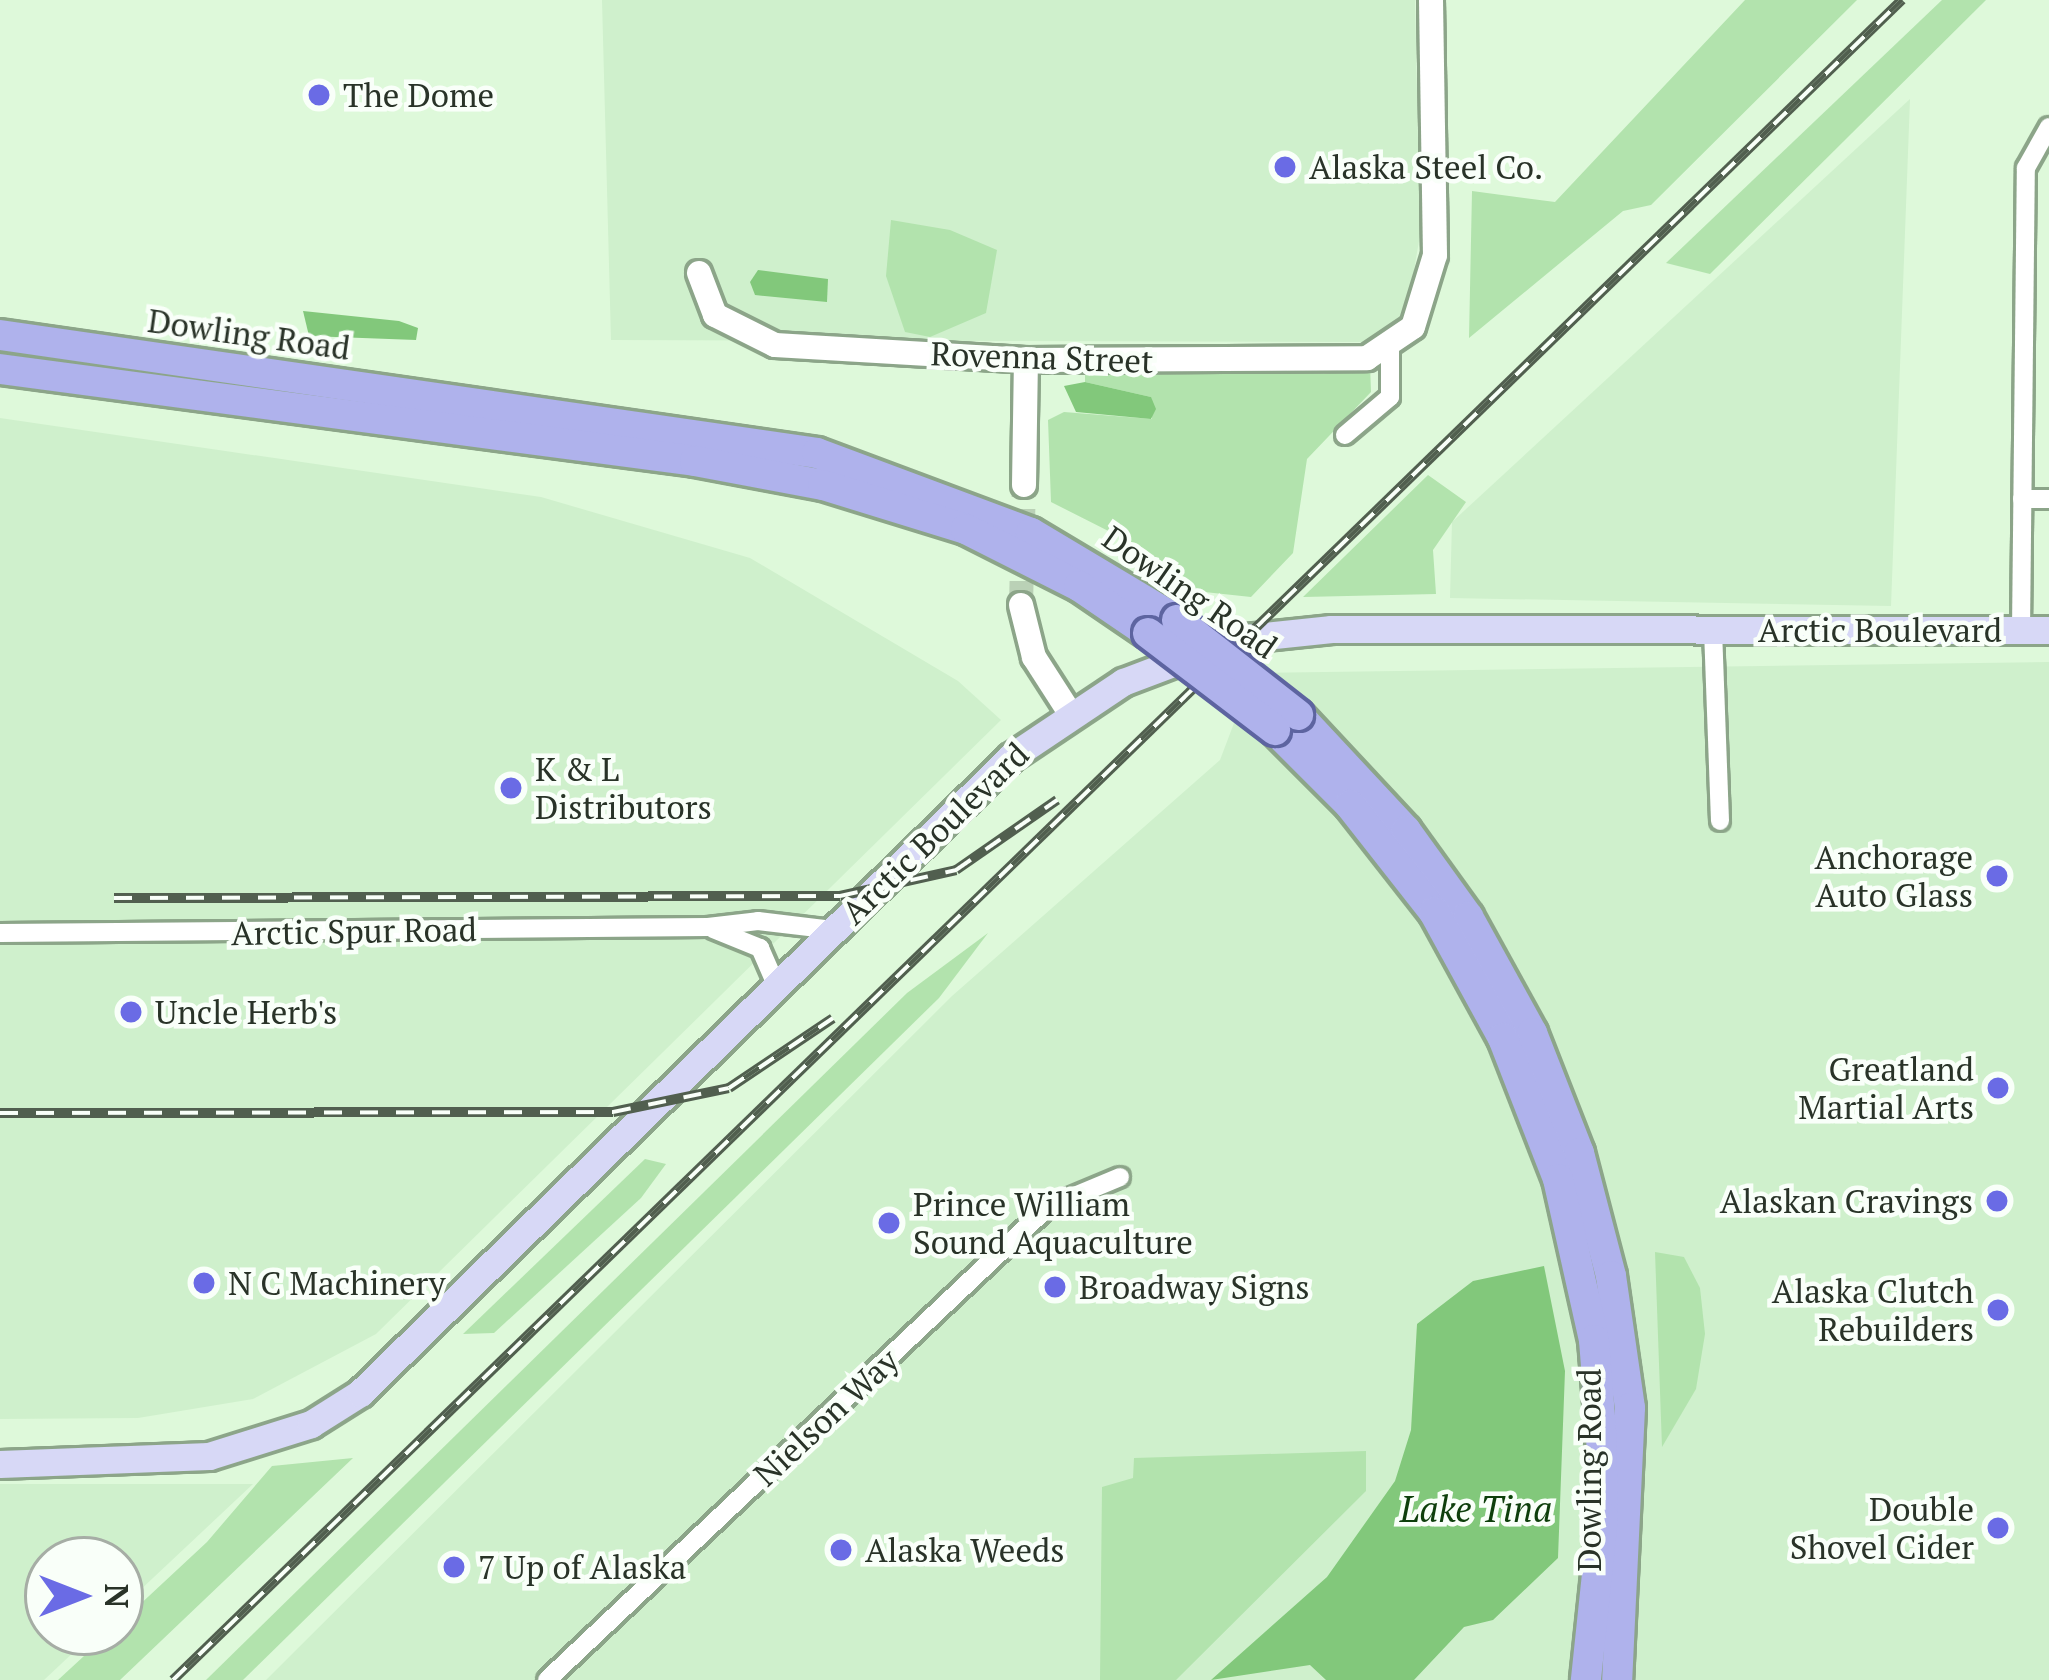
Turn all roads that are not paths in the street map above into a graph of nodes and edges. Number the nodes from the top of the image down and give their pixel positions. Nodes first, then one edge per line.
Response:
1 (1431, 0) edge
2 (2049, 127) edge
3 (699, 273) dead end
4 (0, 335) edge
5 (1390, 343) junction
6 (1026, 360) junction
7 (0, 369) edge
8 (1345, 435) dead end
9 (1024, 484) tunnel mouth
10 (2022, 499) junction
11 (2049, 499) edge
12 (1022, 604) tunnel mouth
13 (1713, 630) junction
14 (2035, 630) edge
15 (1070, 713) junction
16 (1286, 723) junction
17 (1720, 821) dead end
18 (708, 927) junction
19 (834, 930) junction
20 (0, 933) edge
21 (777, 987) junction
22 (1120, 1177) dead end
23 (0, 1464) edge
24 (547, 1680) edge
25 (1586, 1680) edge
26 (1617, 1680) edge

1 - 5 street, Rovenna Street
2 - 10 street
3 - 6 street, Rovenna Street
4 - 16 main road, Dowling Road, bridge
5 - 6 street, Rovenna Street
5 - 8 street
6 - 9 street
7 - 16 main road, Dowling Road, bridge
10 - 11 street
10 - 14 street
12 - 15 street
13 - 14 main road, Arctic Boulevard
13 - 15 main road, Arctic Boulevard
13 - 17 street
15 - 19 main road, Arctic Boulevard
16 - 25 main road, Dowling Road
16 - 26 main road, Dowling Road
18 - 19 street, Arctic Spur Road
18 - 20 street, Arctic Spur Road
18 - 21 street, Arctic Spur Road
19 - 21 main road, Arctic Boulevard
21 - 23 main road, Arctic Boulevard
22 - 24 street, Nielson Way

